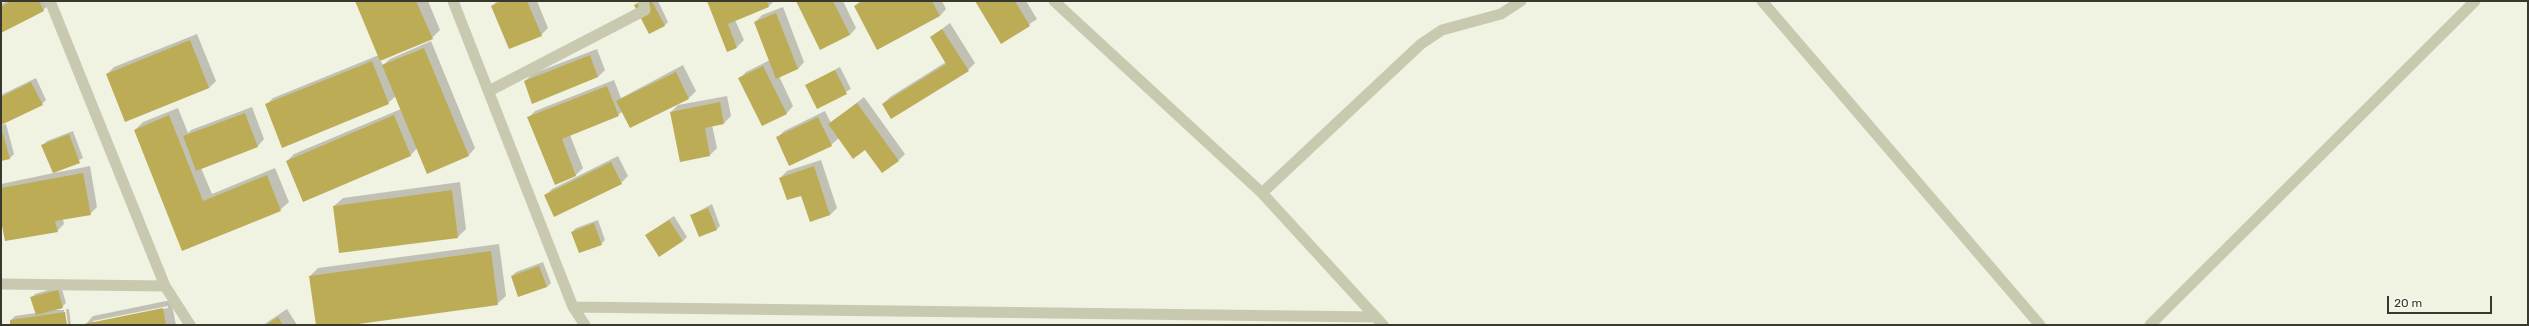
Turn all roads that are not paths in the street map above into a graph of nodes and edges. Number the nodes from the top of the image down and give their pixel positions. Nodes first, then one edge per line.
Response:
1 (50, 1) edge
2 (453, 1) edge
3 (643, 1) edge
4 (1054, 1) edge
5 (1521, 1) edge
6 (1762, 1) edge
7 (2475, 1) edge
8 (489, 91) junction
9 (1262, 193) junction
10 (1, 284) edge
11 (165, 286) junction
12 (573, 307) junction
13 (1374, 317) junction
14 (190, 325) edge
15 (585, 325) edge
16 (1383, 325) edge
17 (2040, 325) edge
18 (2150, 325) edge

1 - 11 street
2 - 8 street
3 - 8 street
4 - 9 street
5 - 9 street
6 - 17 street
7 - 18 street
8 - 12 street
9 - 13 street
10 - 11 street
11 - 14 street
12 - 13 street
12 - 15 street
13 - 16 street

